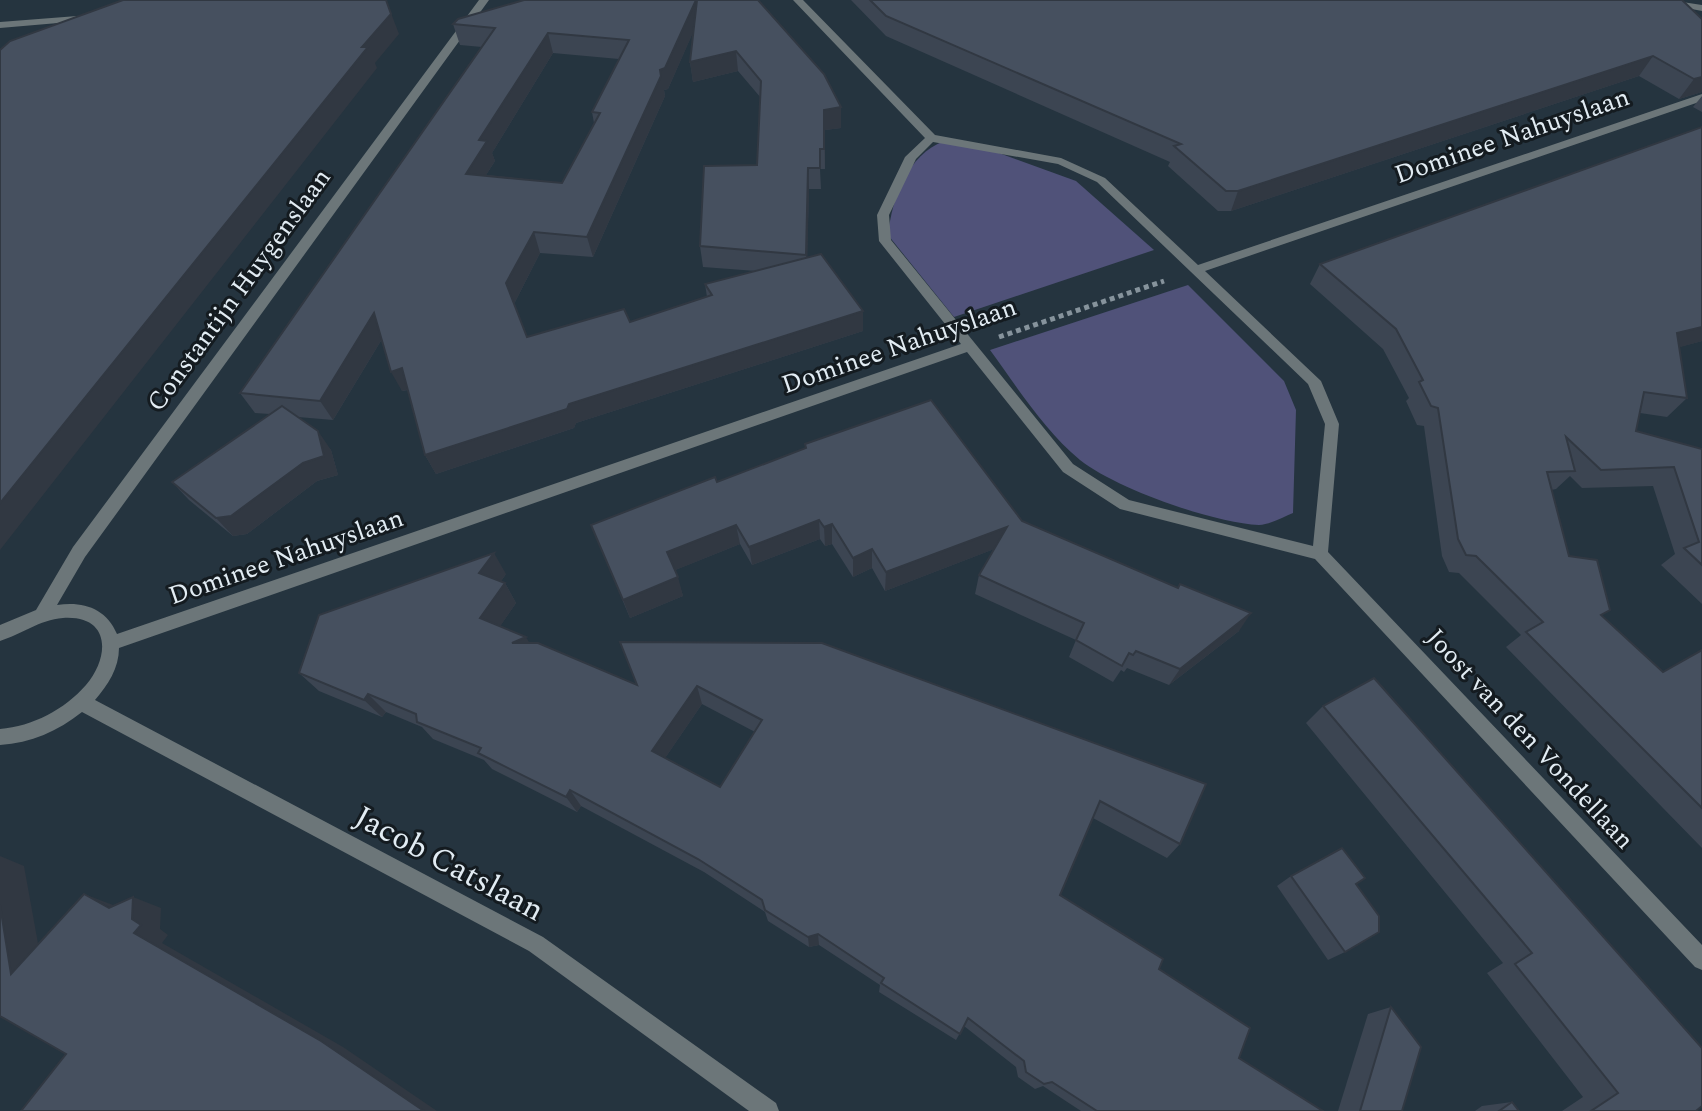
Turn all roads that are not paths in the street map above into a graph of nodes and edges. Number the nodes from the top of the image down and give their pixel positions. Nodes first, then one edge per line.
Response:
1 (484, 0) edge
2 (798, 0) edge
3 (1650, 0) edge
4 (1702, 8) edge
5 (97, 17) edge
6 (1, 27) edge
7 (1702, 97) edge
8 (931, 138) junction
9 (1199, 269) junction
10 (968, 347) junction
11 (1320, 554) junction
12 (42, 615) junction
13 (0, 634) edge
14 (112, 643) junction
15 (81, 702) junction
16 (0, 737) edge
17 (1702, 960) edge
18 (768, 1111) edge

1 - 12 street, Constantijn Huygenslaan
2 - 8 street
3 - 4 street
5 - 6 street
7 - 9 street, Dominee Nahuyslaan
8 - 9 street
8 - 10 street
9 - 11 street
10 - 11 street
10 - 14 street, Dominee Nahuyslaan
11 - 17 street, Joost van den Vondellaan
12 - 13 street
12 - 14 street
14 - 15 street
15 - 16 street
15 - 18 street, Jacob Catslaan

